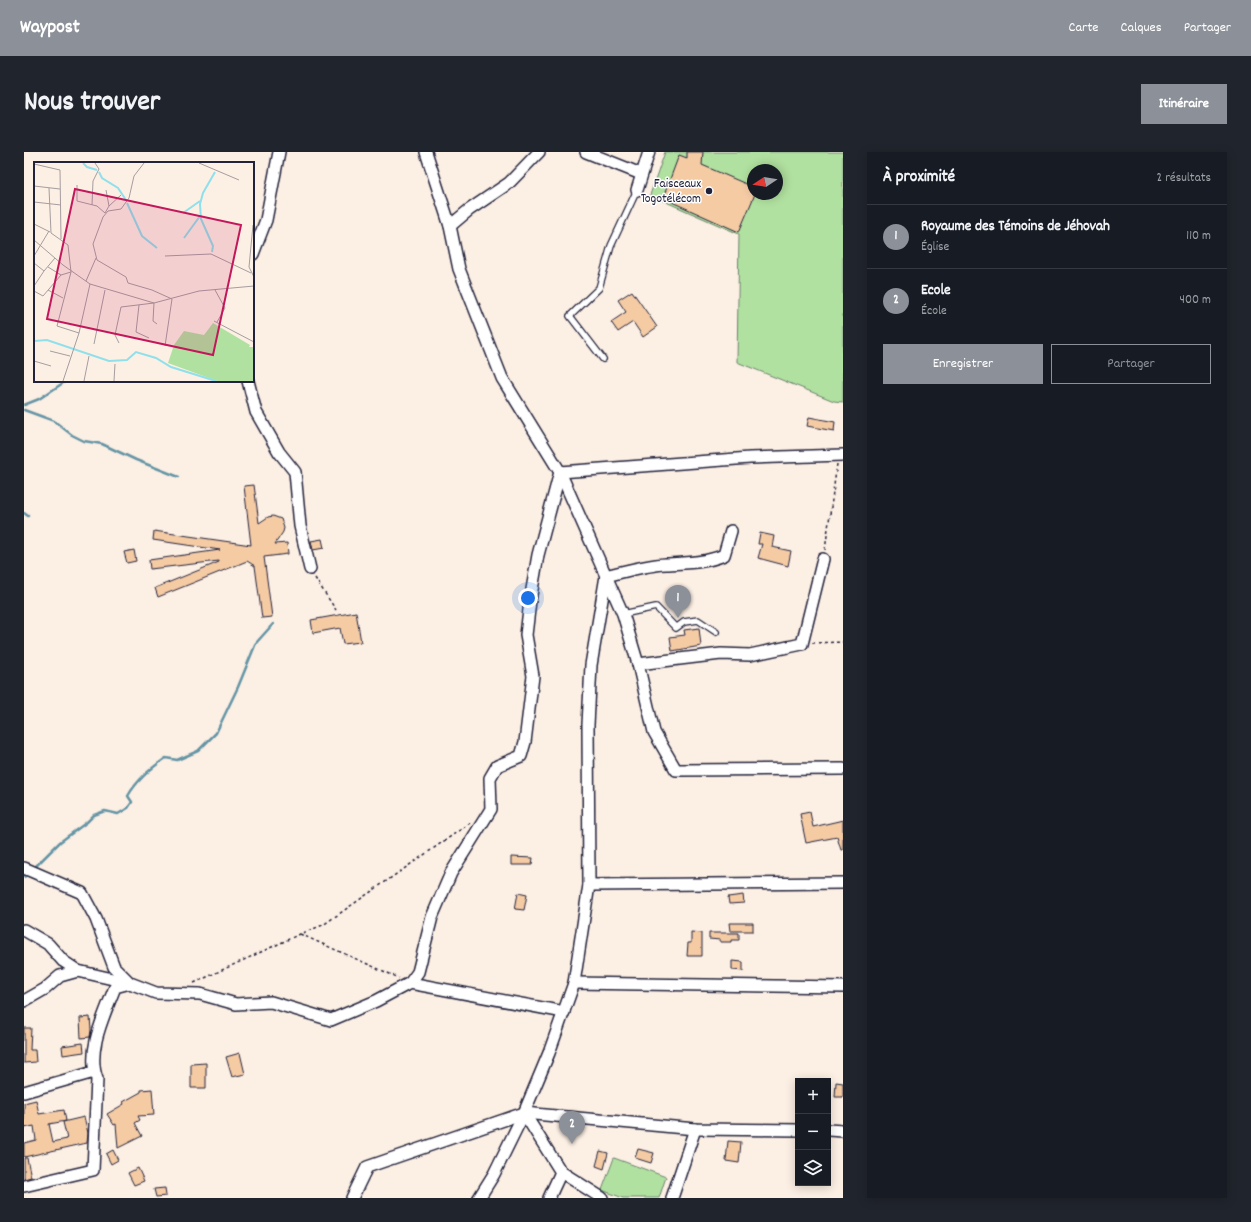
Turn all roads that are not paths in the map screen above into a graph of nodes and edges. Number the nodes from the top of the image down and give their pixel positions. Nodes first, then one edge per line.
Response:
1 (279, 152) edge
2 (426, 152) edge
3 (539, 152) edge
4 (586, 152) edge
5 (649, 152) edge
6 (641, 174) junction
7 (637, 190) joint
8 (450, 226) junction
9 (254, 251) edge
10 (603, 359) dead end
11 (248, 382) edge
12 (841, 456) edge
13 (560, 472) junction
14 (731, 532) dead end
15 (823, 559) road end
16 (310, 570) road end
17 (606, 576) junction
18 (623, 614) junction
19 (716, 632) dead end
20 (638, 664) junction
21 (843, 769) edge
22 (24, 868) edge
23 (843, 883) edge
24 (589, 885) junction
25 (24, 930) edge
26 (78, 971) junction
27 (410, 983) junction
28 (574, 983) junction
29 (130, 984) junction
30 (843, 987) edge
31 (24, 1001) edge
32 (564, 1012) junction
33 (94, 1072) junction
34 (24, 1092) edge
35 (524, 1113) junction
36 (695, 1129) junction
37 (795, 1130) edge
38 (831, 1130) edge
39 (843, 1131) edge
40 (561, 1172) junction
41 (24, 1186) edge
42 (352, 1198) edge
43 (479, 1198) edge
44 (549, 1198) edge
45 (602, 1198) edge
46 (672, 1198) edge

1 - 9 street
2 - 8 street
3 - 8 street
4 - 6 street
5 - 6 street
6 - 7 street
7 - 10 lane
8 - 13 street
11 - 16 street
12 - 13 street
13 - 17 street
13 - 27 street
14 - 17 street
15 - 20 street
17 - 18 street
17 - 24 street
18 - 19 lane
18 - 20 street
20 - 21 street
22 - 29 street
23 - 24 street
24 - 28 street
25 - 26 street
26 - 29 street
26 - 31 street
27 - 29 street
27 - 32 street
28 - 30 street
28 - 32 street
29 - 33 street
32 - 35 street
33 - 34 street
33 - 41 street
35 - 36 street
35 - 40 street
35 - 42 street
35 - 43 street
36 - 37 street
36 - 46 street
38 - 39 street
40 - 44 street
40 - 45 street

